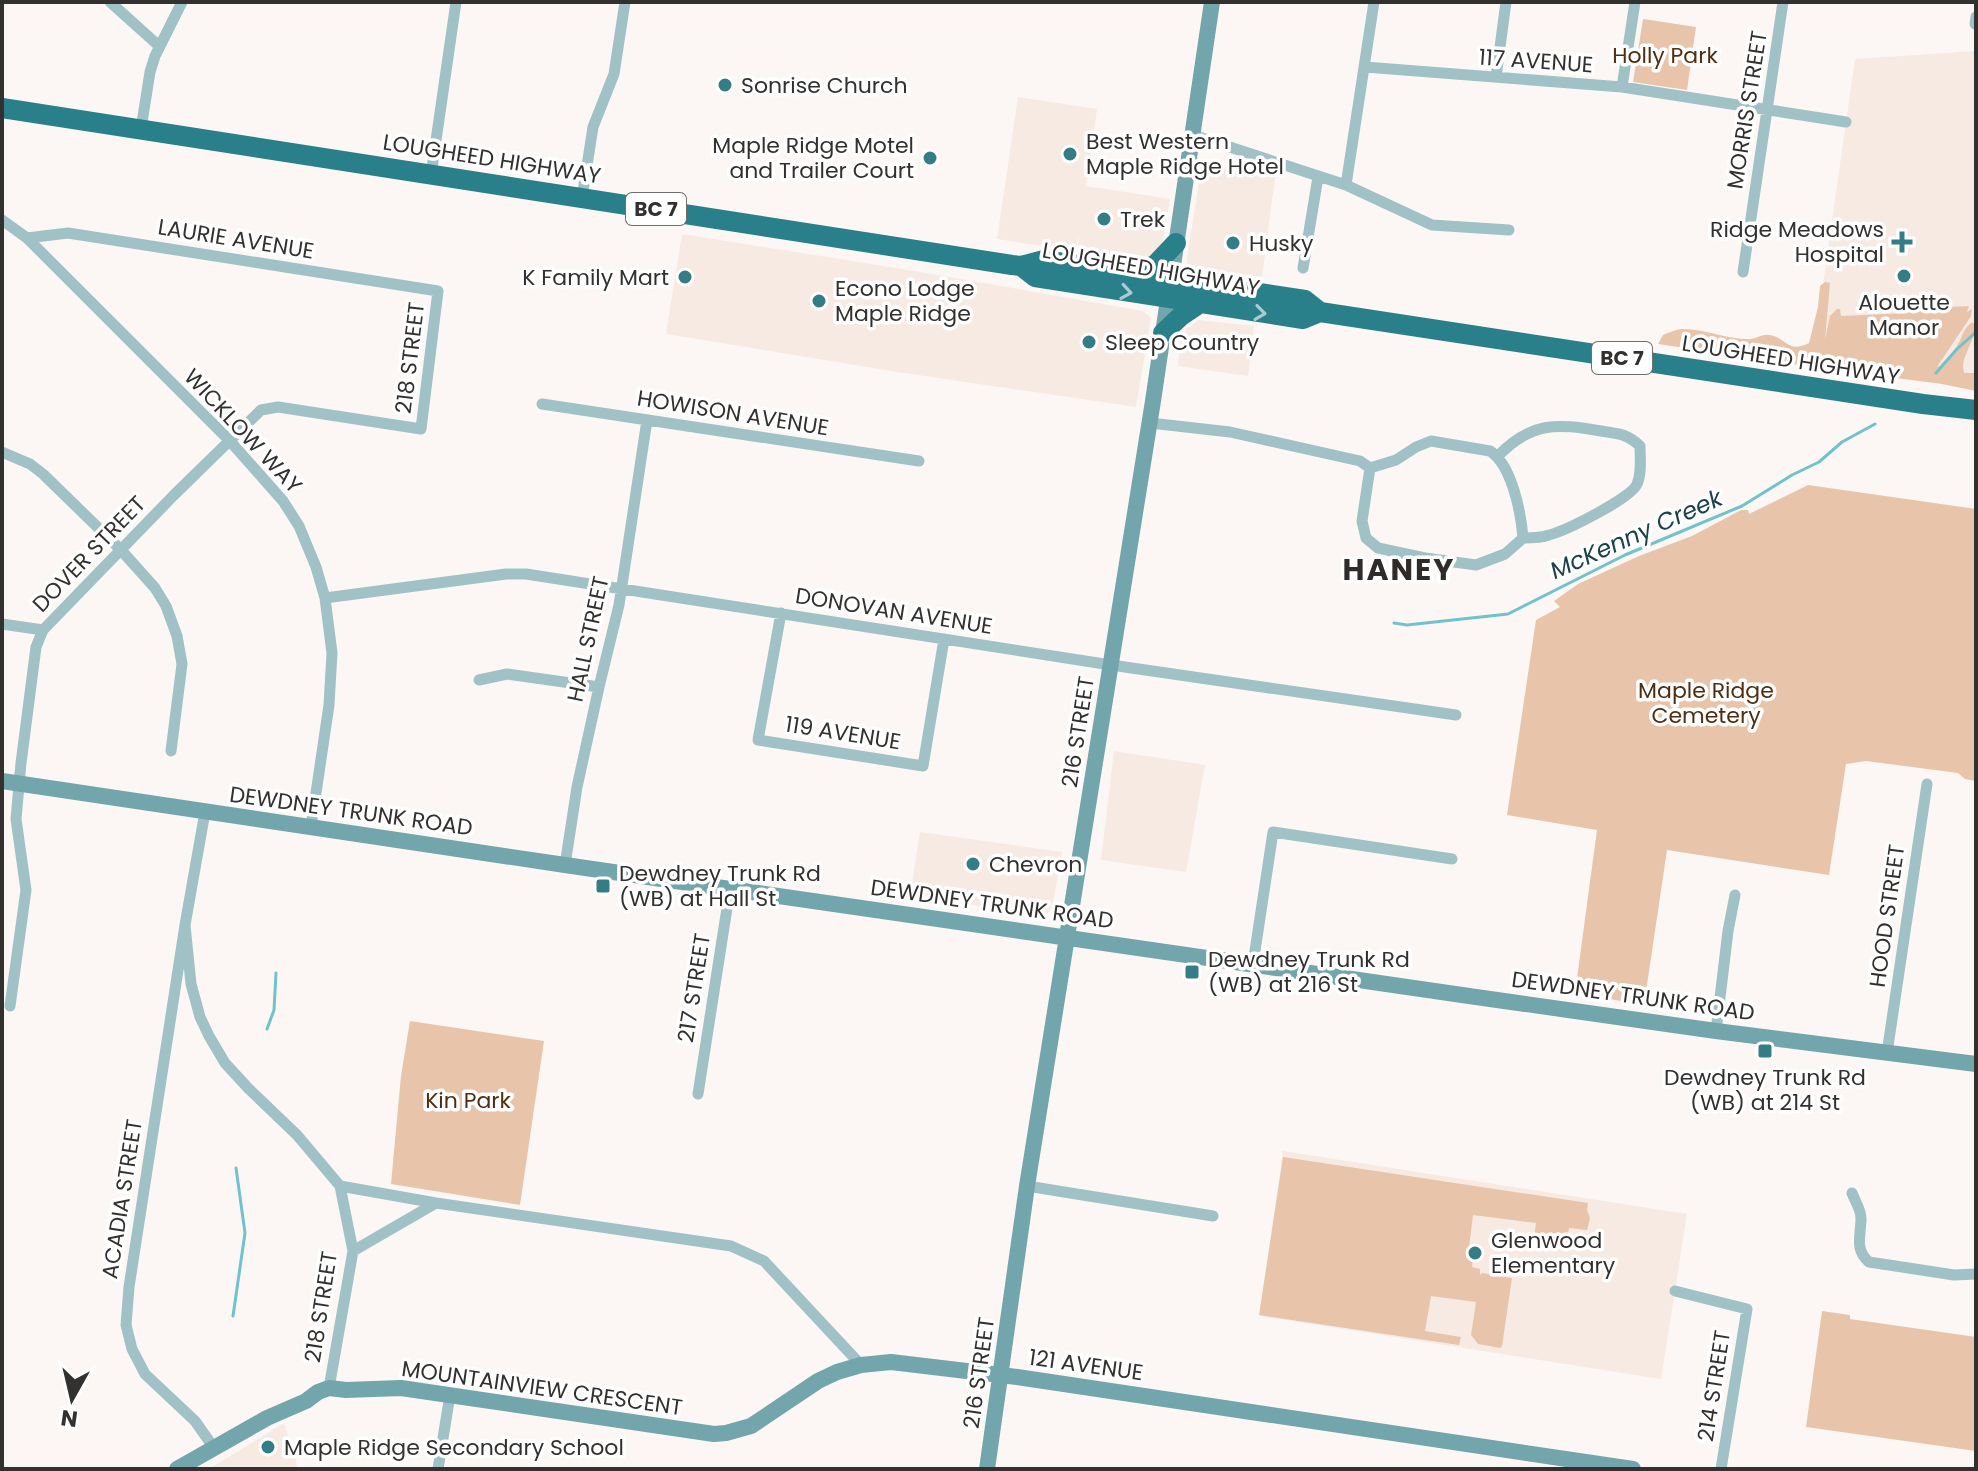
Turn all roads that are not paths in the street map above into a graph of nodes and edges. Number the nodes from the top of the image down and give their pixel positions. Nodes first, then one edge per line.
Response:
1 (110, 2) edge
2 (182, 2) edge
3 (456, 2) edge
4 (625, 2) edge
5 (1212, 2) edge
6 (1374, 2) edge
7 (1506, 2) edge
8 (1635, 2) edge
9 (1783, 2) edge
10 (159, 46) junction
11 (1365, 67) junction
12 (1496, 77) junction
13 (1622, 87) junction
14 (2, 108) edge
15 (1767, 110) junction
16 (1846, 122) dead end
17 (141, 129) junction
18 (1193, 135) junction
19 (431, 175) junction
20 (1318, 177) junction
21 (1346, 185) junction
22 (582, 198) junction
23 (2, 220) edge
24 (1509, 230) dead end
25 (27, 238) junction
26 (1176, 243) junction
27 (1021, 266) junction
28 (1303, 268) dead end
29 (1743, 272) dead end
30 (1143, 274) junction
31 (1169, 289) junction
32 (438, 291) joint
33 (1199, 304) junction
34 (1320, 312) junction
35 (1163, 333) junction
36 (542, 404) dead end
37 (1976, 412) edge
38 (647, 420) junction
39 (1150, 423) junction
40 (421, 429) joint
41 (230, 441) junction
42 (2, 452) edge
43 (1498, 456) junction
44 (919, 461) dead end
45 (1370, 468) junction
46 (1523, 538) junction
47 (121, 550) junction
48 (621, 589) junction
49 (325, 598) junction
50 (781, 613) junction
51 (2, 624) edge
52 (43, 630) junction
53 (944, 639) junction
54 (1111, 665) junction
55 (479, 680) dead end
56 (599, 687) junction
57 (1456, 715) dead end
58 (171, 751) dead end
59 (10, 783) edge
60 (1927, 784) dead end
61 (205, 812) junction
62 (311, 827) junction
63 (1452, 859) dead end
64 (565, 865) junction
65 (730, 889) junction
66 (1735, 895) dead end
67 (185, 925) junction
68 (1066, 936) junction
69 (1253, 964) junction
70 (10, 1006) dead end
71 (1716, 1031) junction
72 (1887, 1053) junction
73 (1976, 1064) edge
74 (698, 1094) dead end
75 (340, 1186) junction
76 (1027, 1186) junction
77 (1852, 1193) dead end
78 (436, 1203) junction
79 (1213, 1216) dead end
80 (353, 1251) junction
81 (1976, 1274) edge
82 (1675, 1291) dead end
83 (861, 1365) junction
84 (1001, 1375) junction
85 (329, 1388) junction
86 (450, 1395) junction
87 (214, 1448) junction
88 (177, 1469) edge
89 (438, 1469) edge
90 (987, 1469) edge
91 (1633, 1469) edge
92 (1721, 1469) edge

1 - 10 street
2 - 10 street
3 - 19 street
4 - 22 street
5 - 18 main road, 216 STREET
6 - 11 street
7 - 12 street
8 - 13 street
9 - 15 street, MORRIS STREET
10 - 17 street
11 - 12 street, 117 AVENUE
11 - 21 street
12 - 13 street, 117 AVENUE
13 - 15 street, 117 AVENUE
14 - 17 highway, LOUGHEED HIGHWAY / BC 7
15 - 16 street, 117 AVENUE
15 - 29 street, MORRIS STREET
17 - 19 highway, LOUGHEED HIGHWAY / BC 7
18 - 20 street
18 - 26 main road, 216 STREET
19 - 22 highway, LOUGHEED HIGHWAY / BC 7
20 - 21 street
20 - 28 street
21 - 24 street
22 - 27 highway, LOUGHEED HIGHWAY / BC 7
23 - 25 street, WICKLOW WAY
25 - 32 street, LAURIE AVENUE
25 - 41 street, WICKLOW WAY
26 - 30 highway
26 - 31 main road, 216 STREET
27 - 30 highway, LOUGHEED HIGHWAY / BC 7
27 -> 31 highway, LOUGHEED HIGHWAY / BC 7
30 - 31 highway, LOUGHEED HIGHWAY / BC 7
31 - 33 highway, LOUGHEED HIGHWAY / BC 7
31 - 34 highway, LOUGHEED HIGHWAY / BC 7
31 - 35 main road, 216 STREET
32 - 40 street, 218 STREET
33 -> 34 highway, LOUGHEED HIGHWAY / BC 7
33 - 35 highway
34 - 37 highway, LOUGHEED HIGHWAY / BC 7
35 - 39 main road, 216 STREET
36 - 38 street, HOWISON AVENUE
38 - 44 street, HOWISON AVENUE
38 - 48 street, HALL STREET
39 - 45 street
39 - 54 main road, 216 STREET
40 - 41 street, DOVER STREET
41 - 47 street, DOVER STREET
41 - 49 street, WICKLOW WAY
42 - 47 street
43 - 45 street
43 - 46 street
43 - 46 street
45 - 46 street
47 - 52 street, DOVER STREET
47 - 58 street
48 - 49 street, DONOVAN AVENUE
48 - 50 street, DONOVAN AVENUE
48 - 56 street, HALL STREET
49 - 62 street, WICKLOW WAY
50 - 53 street, DONOVAN AVENUE
50 - 53 street, 119 AVENUE
51 - 52 street
52 - 59 street, DOVER STREET
53 - 54 street, DONOVAN AVENUE
54 - 57 street, DONOVAN AVENUE
54 - 68 main road, 216 STREET
55 - 56 street
56 - 64 street, HALL STREET
59 - 61 main road, DEWDNEY TRUNK ROAD
59 - 70 street, DOVER STREET
60 - 72 street, HOOD STREET
61 - 62 main road, DEWDNEY TRUNK ROAD
61 - 67 street, ACADIA STREET
62 - 64 main road, DEWDNEY TRUNK ROAD
63 - 69 street
64 - 65 main road, DEWDNEY TRUNK ROAD
65 - 68 main road, DEWDNEY TRUNK ROAD
65 - 74 street, 217 STREET
66 - 71 street
67 - 75 street, ACADIA STREET
67 - 87 street, ACADIA STREET
68 - 69 main road, DEWDNEY TRUNK ROAD
68 - 76 main road, 216 STREET
69 - 71 main road, DEWDNEY TRUNK ROAD
71 - 72 main road, DEWDNEY TRUNK ROAD
72 - 73 main road, DEWDNEY TRUNK ROAD
75 - 78 street
75 - 80 street, 218 STREET
76 - 79 street
76 - 84 main road, 216 STREET
77 - 81 street
78 - 80 street
78 - 83 street
80 - 85 street, 218 STREET
82 - 92 street, 214 STREET
83 - 84 main road, 121 AVENUE
83 - 86 main road, MOUNTAINVIEW CRESCENT
84 - 90 main road, 216 STREET
84 - 91 main road, 121 AVENUE
85 - 86 main road, MOUNTAINVIEW CRESCENT
85 - 87 main road, MOUNTAINVIEW CRESCENT
86 - 89 street
87 - 88 main road, MOUNTAINVIEW CRESCENT

